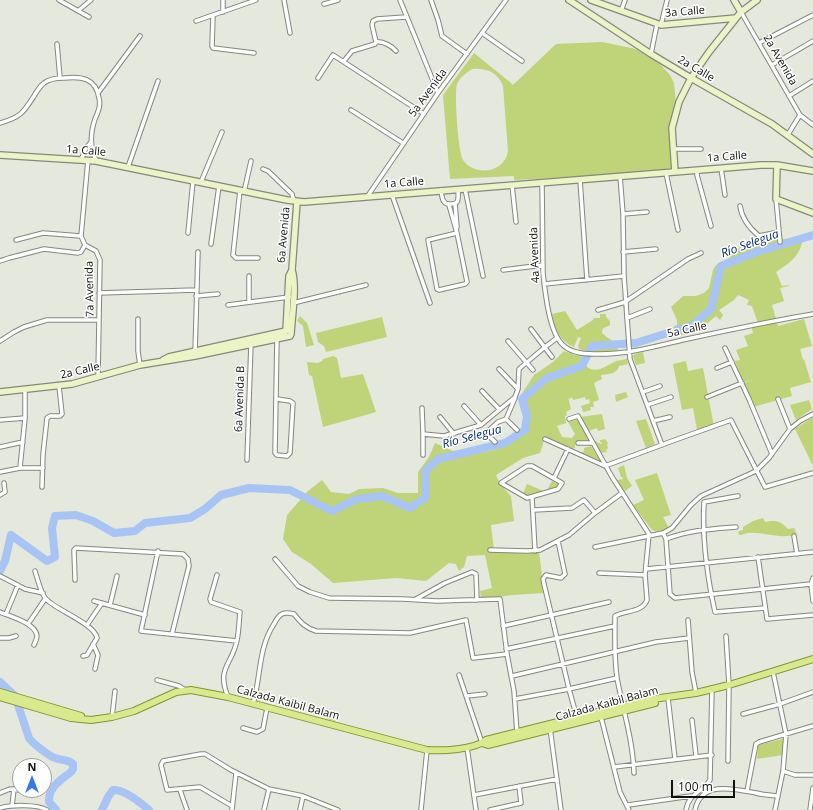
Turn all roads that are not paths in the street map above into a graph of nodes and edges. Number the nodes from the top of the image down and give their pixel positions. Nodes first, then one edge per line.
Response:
1 (60, 0) edge
2 (91, 0) edge
3 (223, 0) edge
4 (256, 0) edge
5 (284, 0) edge
6 (338, 0) edge
7 (400, 0) edge
8 (431, 0) edge
9 (506, 0) edge
10 (569, 0) edge
11 (591, 0) edge
12 (625, 0) edge
13 (667, 0) edge
14 (734, 0) edge
15 (757, 0) edge
16 (250, 1) edge
17 (324, 4) dead end
18 (79, 10) junction
19 (621, 11) junction
20 (223, 12) junction
21 (741, 12) junction
22 (813, 15) edge
23 (212, 16) junction
24 (89, 17) dead end
25 (406, 17) junction
26 (736, 18) junction
27 (196, 21) dead end
28 (659, 24) junction
29 (290, 33) dead end
30 (482, 33) junction
31 (140, 36) dead end
32 (813, 41) edge
33 (376, 42) junction
34 (759, 43) junction
35 (58, 44) dead end
36 (396, 51) dead end
37 (254, 53) dead end
38 (467, 54) junction
39 (651, 54) junction
40 (344, 61) junction
41 (522, 61) dead end
42 (772, 65) junction
43 (60, 78) junction
44 (318, 78) dead end
45 (691, 78) junction
46 (158, 81) dead end
47 (813, 81) edge
48 (98, 93) junction
49 (438, 93) junction
50 (789, 96) junction
51 (351, 110) dead end
52 (424, 114) junction
53 (800, 115) junction
54 (0, 123) edge
55 (813, 125) edge
56 (222, 132) dead end
57 (787, 136) junction
58 (91, 142) junction
59 (403, 143) junction
60 (673, 149) junction
61 (701, 149) dead end
62 (813, 154) edge
63 (0, 155) edge
64 (81, 160) junction
65 (88, 160) junction
66 (96, 161) junction
67 (251, 161) dead end
68 (777, 165) junction
69 (128, 166) junction
70 (721, 168) junction
71 (263, 169) dead end
72 (697, 170) junction
73 (813, 171) edge
74 (675, 172) junction
75 (666, 173) junction
76 (620, 176) junction
77 (580, 180) junction
78 (193, 181) junction
79 (201, 182) junction
80 (542, 182) junction
81 (512, 185) junction
82 (219, 186) junction
83 (465, 188) junction
84 (458, 189) junction
85 (441, 190) junction
86 (242, 191) junction
87 (392, 194) junction
88 (725, 195) dead end
89 (367, 196) junction
90 (776, 198) junction
91 (296, 202) junction
92 (455, 204) junction
93 (449, 205) junction
94 (740, 206) dead end
95 (647, 212) dead end
96 (813, 213) edge
97 (623, 214) junction
98 (516, 222) dead end
99 (711, 226) dead end
100 (678, 230) dead end
101 (456, 231) junction
102 (780, 232) junction
103 (188, 233) dead end
104 (81, 236) junction
105 (16, 240) dead end
106 (780, 242) dead end
107 (211, 244) dead end
108 (85, 245) junction
109 (656, 249) dead end
110 (198, 252) dead end
111 (623, 252) junction
112 (701, 253) dead end
113 (258, 258) dead end
114 (0, 261) edge
115 (543, 265) junction
116 (503, 270) dead end
117 (249, 276) dead end
118 (483, 276) dead end
119 (624, 276) junction
120 (587, 280) junction
121 (544, 284) junction
122 (366, 285) dead end
123 (196, 290) junction
124 (99, 293) junction
125 (218, 294) dead end
126 (196, 296) junction
127 (291, 296) junction
128 (249, 302) junction
129 (430, 302) dead end
130 (625, 302) junction
131 (293, 303) junction
132 (228, 305) dead end
133 (650, 309) dead end
134 (598, 310) dead end
135 (813, 314) edge
136 (627, 318) junction
137 (138, 319) dead end
138 (99, 320) junction
139 (531, 329) dead end
140 (289, 332) junction
141 (277, 338) junction
142 (557, 338) junction
143 (0, 341) edge
144 (251, 342) junction
145 (508, 342) dead end
146 (544, 347) junction
147 (564, 347) joint
148 (725, 348) dead end
149 (629, 351) junction
150 (195, 354) junction
151 (552, 357) dead end
152 (732, 362) junction
153 (526, 363) junction
154 (140, 365) junction
155 (717, 368) dead end
156 (499, 369) dead end
157 (533, 370) dead end
158 (98, 378) junction
159 (742, 383) junction
160 (59, 386) junction
161 (660, 386) dead end
162 (518, 389) junction
163 (25, 390) junction
164 (482, 391) dead end
165 (0, 392) edge
166 (643, 392) junction
167 (515, 397) junction
168 (671, 397) dead end
169 (707, 397) dead end
170 (277, 399) junction
171 (778, 399) dead end
172 (647, 405) junction
173 (464, 406) dead end
174 (422, 408) dead end
175 (499, 410) junction
176 (813, 414) edge
177 (440, 417) dead end
178 (670, 417) dead end
179 (25, 418) junction
180 (506, 418) junction
181 (569, 419) dead end
182 (0, 420) edge
183 (653, 421) junction
184 (481, 425) junction
185 (790, 429) junction
186 (517, 430) dead end
187 (423, 434) junction
188 (454, 434) junction
189 (545, 439) dead end
190 (23, 442) junction
191 (495, 442) dead end
192 (578, 443) dead end
193 (593, 443) junction
194 (662, 444) junction
195 (0, 447) edge
196 (568, 450) junction
197 (772, 454) junction
198 (423, 455) dead end
199 (247, 460) dead end
200 (605, 466) junction
201 (20, 468) junction
202 (43, 468) junction
203 (756, 471) junction
204 (0, 472) edge
205 (813, 472) edge
206 (554, 478) junction
207 (4, 484) dead end
208 (42, 487) dead end
209 (622, 494) junction
210 (0, 495) edge
211 (738, 496) dead end
212 (532, 497) junction
213 (534, 510) junction
214 (595, 513) junction
215 (736, 527) dead end
216 (702, 530) junction
217 (663, 533) junction
218 (649, 535) junction
219 (794, 536) dead end
220 (666, 540) junction
221 (558, 542) junction
222 (595, 547) dead end
223 (490, 550) dead end
224 (535, 550) junction
225 (158, 551) junction
226 (813, 552) edge
227 (797, 554) junction
228 (758, 557) junction
229 (275, 559) dead end
230 (706, 563) junction
231 (669, 566) junction
232 (646, 569) junction
233 (35, 570) dead end
234 (599, 573) dead end
235 (217, 574) dead end
236 (645, 575) junction
237 (0, 576) edge
238 (117, 576) dead end
239 (813, 578) edge
240 (75, 580) dead end
241 (811, 584) junction
242 (18, 585) junction
243 (762, 589) junction
244 (43, 594) junction
245 (711, 594) junction
246 (45, 599) junction
247 (415, 600) junction
248 (477, 600) junction
249 (813, 600) edge
250 (94, 601) dead end
251 (609, 602) dead end
252 (102, 603) junction
253 (110, 605) junction
254 (765, 608) junction
255 (0, 612) edge
256 (6, 614) junction
257 (144, 615) junction
258 (550, 615) junction
259 (813, 615) edge
260 (688, 620) dead end
261 (28, 624) junction
262 (87, 625) junction
263 (503, 626) junction
264 (615, 626) junction
265 (172, 634) junction
266 (16, 636) dead end
267 (726, 636) dead end
268 (0, 638) edge
269 (557, 638) junction
270 (690, 638) junction
271 (237, 641) junction
272 (93, 644) junction
273 (34, 645) dead end
274 (506, 649) junction
275 (615, 653) junction
276 (507, 654) junction
277 (83, 656) dead end
278 (813, 659) edge
279 (563, 664) junction
280 (95, 670) dead end
281 (773, 672) junction
282 (459, 675) dead end
283 (512, 676) junction
284 (617, 678) junction
285 (157, 680) dead end
286 (729, 685) junction
287 (712, 688) junction
288 (569, 689) junction
289 (185, 690) junction
290 (115, 691) dead end
291 (0, 692) edge
292 (813, 692) edge
293 (696, 693) junction
294 (485, 694) dead end
295 (467, 696) junction
296 (0, 697) edge
297 (8, 697) junction
298 (228, 698) junction
299 (668, 698) junction
300 (515, 699) junction
301 (780, 704) junction
302 (253, 705) junction
303 (267, 708) junction
304 (624, 708) junction
305 (743, 714) dead end
306 (112, 717) junction
307 (601, 717) junction
308 (577, 718) junction
309 (692, 720) dead end
310 (813, 726) edge
311 (243, 728) dead end
312 (549, 728) junction
313 (517, 733) junction
314 (786, 734) junction
315 (482, 743) junction
316 (467, 747) junction
317 (427, 750) junction
318 (712, 755) junction
319 (696, 756) junction
320 (675, 759) junction
321 (728, 761) dead end
322 (634, 764) junction
323 (614, 767) junction
324 (783, 771) junction
325 (236, 773) junction
326 (634, 773) dead end
327 (813, 775) edge
328 (557, 779) junction
329 (519, 786) junction
330 (813, 788) edge
331 (12, 789) edge
332 (269, 789) junction
333 (180, 790) junction
334 (747, 791) junction
335 (0, 793) edge
336 (474, 795) junction
337 (303, 796) junction
338 (691, 796) junction
339 (778, 796) junction
340 (13, 798) edge
341 (628, 805) junction
342 (12, 806) junction
343 (0, 808) edge
344 (25, 808) edge
345 (232, 808) edge
346 (47, 810) edge
347 (187, 810) edge
348 (264, 810) edge
349 (300, 810) edge
350 (338, 810) edge
351 (421, 810) edge
352 (476, 810) edge
353 (490, 810) edge
354 (561, 810) edge
355 (629, 810) edge
356 (686, 810) edge
357 (695, 810) edge
358 (775, 810) edge
359 (811, 810) edge

1 - 18 street
2 - 18 street
3 - 20 street
4 - 16 street
5 - 29 street
6 - 17 street
7 - 25 street
8 - 38 street
9 - 30 street, 5a Avenida
10 - 39 main road, 2a Calle
11 - 19 main road, 3a Calle
12 - 19 street
13 - 28 street
14 - 21 main road, 2a Avenida
15 - 21 main road
16 - 20 street
18 - 24 street
19 - 28 main road, 3a Calle
20 - 23 street
21 - 26 main road
21 - 34 street, 2a Avenida
22 - 34 street
23 - 27 street
23 - 37 street
25 - 33 street
25 - 49 street
26 - 28 main road, 3a Calle
26 - 45 main road
28 - 39 street
30 - 38 street, 5a Avenida
30 - 41 street
31 - 48 street
32 - 42 street
33 - 36 street
33 - 40 street
34 - 42 street, 2a Avenida
35 - 43 street
38 - 49 street, 5a Avenida
39 - 45 main road, 2a Calle
40 - 44 street
40 - 52 street
42 - 50 street, 2a Avenida
43 - 48 street
43 - 54 street
45 - 57 main road, 2a Calle
45 - 60 main road
46 - 69 street
47 - 50 street
48 - 58 street
49 - 52 street, 5a Avenida
50 - 53 street, 2a Avenida
51 - 59 street
52 - 59 street, 5a Avenida
53 - 55 street, 2a Avenida
53 - 57 street
56 - 79 street
57 - 62 main road, 2a Calle
58 - 64 street
58 - 66 street
59 - 89 street, 5a Avenida
60 - 61 street
60 - 74 main road
63 - 64 main road, 1a Calle
64 - 65 main road, 1a Calle
65 - 66 main road, 1a Calle
65 - 104 street, 7a Avenida
66 - 69 main road, 1a Calle
67 - 86 street
68 - 70 main road, 1a Calle
68 - 73 main road, 1a Calle
68 - 90 main road
69 - 78 main road, 1a Calle
70 - 72 main road, 1a Calle
70 - 88 street
71 - 91 street
72 - 74 main road, 1a Calle
72 - 99 street
74 - 75 main road, 1a Calle
75 - 76 main road, 1a Calle
75 - 100 street
76 - 77 main road, 1a Calle
76 - 97 street
77 - 80 main road, 1a Calle
77 - 120 street
78 - 79 main road, 1a Calle
78 - 103 street
79 - 82 main road, 1a Calle
80 - 81 main road, 1a Calle
80 - 115 street, 4a Avenida
81 - 83 main road, 1a Calle
81 - 98 street
82 - 86 main road, 1a Calle
82 - 107 street
83 - 84 main road, 1a Calle
83 - 118 street
84 - 85 main road, 1a Calle
84 - 92 street
85 - 87 main road, 1a Calle
85 - 93 street
86 - 91 main road, 1a Calle
86 - 113 street
87 - 89 main road, 1a Calle
87 - 129 street
89 - 91 main road, 1a Calle
90 - 96 main road
90 - 102 street
91 - 127 main road, 6a Avenida
92 - 93 street
92 - 101 street
93 - 101 street
94 - 102 street
95 - 97 street
97 - 111 street
101 - 101 street
102 - 106 street
104 - 105 street
104 - 108 street, 7a Avenida
108 - 114 street
108 - 124 street, 7a Avenida
109 - 111 street
110 - 123 street
111 - 119 street
112 - 130 street
115 - 116 street
115 - 121 street, 4a Avenida
117 - 128 street
119 - 120 street
119 - 130 street
120 - 121 street
121 - 142 street, 4a Avenida
122 - 131 street
123 - 124 street
123 - 126 street
124 - 138 street, 7a Avenida
125 - 126 street
126 - 150 street
127 - 128 street
127 - 131 main road, 6a Avenida
127 - 140 main road, 6a Avenida
128 - 132 street
130 - 134 street
130 - 136 street
131 - 140 main road, 6a Avenida
133 - 136 street
135 - 149 street, 5a Calle
136 - 149 street
137 - 154 street
138 - 143 street
138 - 158 street, 7a Avenida
139 - 146 street
140 - 141 main road, 2a Calle
140 - 144 main road, 2a Calle
141 - 144 main road, 2a Calle
141 - 170 street
142 - 146 street
142 - 147 street, 4a Avenida
144 - 150 main road, 2a Calle
144 - 199 street, 6a Avenida B
145 - 153 street
146 - 151 street
146 - 153 street
147 - 149 street, 5a Calle
148 - 152 street
149 - 166 street
150 - 154 main road, 2a Calle
152 - 155 street
152 - 159 street
153 - 157 street
153 - 162 street
154 - 158 main road, 2a Calle
156 - 162 street
158 - 160 main road, 2a Calle
159 - 169 street
159 - 197 street
160 - 163 main road, 2a Calle
160 - 202 street
161 - 166 street
162 - 167 street
163 - 165 main road, 2a Calle
163 - 179 street
164 - 175 street
166 - 172 street
167 - 175 street
167 - 180 street
168 - 172 street
170 - 170 street
171 - 185 street
172 - 183 street
173 - 184 street
174 - 187 street
175 - 184 street
176 - 185 street
177 - 188 street
178 - 183 street
179 - 182 street
179 - 190 street
180 - 186 street
180 - 191 street
181 - 193 street
183 - 194 street
184 - 188 street
185 - 197 street
187 - 188 street
187 - 198 street
189 - 196 street
190 - 195 street
190 - 201 street
192 - 193 street
193 - 200 street
194 - 200 street
194 - 203 street
196 - 200 street
196 - 206 street
197 - 203 street
200 - 209 street
201 - 202 street
201 - 204 street
202 - 208 street
203 - 205 street
203 - 217 street
206 - 212 street
206 - 212 street
207 - 210 street
209 - 214 street
209 - 218 street
211 - 216 street
212 - 213 street
213 - 214 street
213 - 224 street
214 - 221 street
215 - 216 street
216 - 220 street
216 - 230 street
217 - 218 street
217 - 220 street
218 - 222 street
218 - 232 street
219 - 227 street
220 - 231 street
221 - 224 street
221 - 258 street
223 - 224 street
225 - 240 street
225 - 257 street
225 - 265 street
226 - 227 street
227 - 228 street
228 - 230 street
228 - 243 street
229 - 247 street
230 - 231 street
230 - 245 street
231 - 232 street
231 - 245 street
232 - 236 street
233 - 244 street
234 - 236 street
235 - 271 street
236 - 264 street
237 - 242 street
238 - 253 street
239 - 241 street
241 - 243 street
241 - 249 street
242 - 244 street
242 - 256 street
243 - 245 street
243 - 254 street
244 - 246 street
245 - 254 street
246 - 261 street
246 - 262 street
247 - 248 street
247 - 248 street
248 - 263 street
250 - 252 street
251 - 258 street
252 - 253 street
252 - 262 street
253 - 257 street
254 - 259 street
255 - 256 street
256 - 261 street
257 - 265 street
258 - 263 street
258 - 269 street
260 - 270 street
261 - 273 street
262 - 272 street
263 - 274 street
264 - 269 street
264 - 275 street
265 - 271 street
266 - 268 street
267 - 286 street
269 - 274 street
269 - 279 street
270 - 275 street
270 - 293 street
271 - 298 street
272 - 277 street
272 - 280 street
274 - 276 street
275 - 279 street
275 - 284 street
276 - 283 street
276 - 302 street
278 - 281 main road, Calzada Kaibil Balam
279 - 283 street
279 - 288 street
281 - 286 main road, Calzada Kaibil Balam
281 - 301 street
282 - 295 street
283 - 300 street
284 - 288 street
284 - 304 street
285 - 289 street
286 - 287 main road, Calzada Kaibil Balam
286 - 321 street
287 - 293 main road, Calzada Kaibil Balam
287 - 318 street
288 - 300 street
288 - 308 street
289 - 298 main road, Calzada Kaibil Balam
289 - 306 main road, Calzada Kaibil Balam
290 - 306 street
291 - 297 main road, Calzada Kaibil Balam
292 - 301 street
293 - 299 main road, Calzada Kaibil Balam
294 - 295 street
295 - 315 street
296 - 297 main road, Calzada Kaibil Balam
297 - 306 main road, Calzada Kaibil Balam
298 - 302 main road, Calzada Kaibil Balam
299 - 304 main road, Calzada Kaibil Balam
299 - 320 street
300 - 313 street
301 - 305 street
301 - 314 street
302 - 303 main road, Calzada Kaibil Balam
303 - 311 street
303 - 317 main road, Calzada Kaibil Balam
304 - 307 main road, Calzada Kaibil Balam
304 - 308 main road, Calzada Kaibil Balam
304 - 322 street
307 - 312 main road, Calzada Kaibil Balam
307 - 323 street
308 - 312 main road, Calzada Kaibil Balam
309 - 319 street
310 - 314 street
312 - 313 main road, Calzada Kaibil Balam
312 - 315 main road, Calzada Kaibil Balam
312 - 328 street
313 - 315 main road, Calzada Kaibil Balam
314 - 324 street
314 - 334 street
315 - 316 main road, Calzada Kaibil Balam
316 - 317 main road, Calzada Kaibil Balam
316 - 336 street
317 - 351 street
318 - 319 street
318 - 338 street
319 - 320 street
320 - 322 street
322 - 323 street
322 - 326 street
323 - 341 street
324 - 327 street
324 - 339 street
325 - 332 street
325 - 333 street
325 - 345 street
328 - 329 street
328 - 354 street
329 - 336 street
329 - 353 street
330 - 359 street
331 - 335 street
332 - 337 street
332 - 348 street
333 - 345 street
333 - 347 street
334 - 339 street
334 - 357 street
336 - 352 street
337 - 349 street
337 - 350 street
338 - 341 street
338 - 356 street
339 - 358 street
340 - 342 street
341 - 355 street
342 - 343 street
342 - 344 street
344 - 346 street

